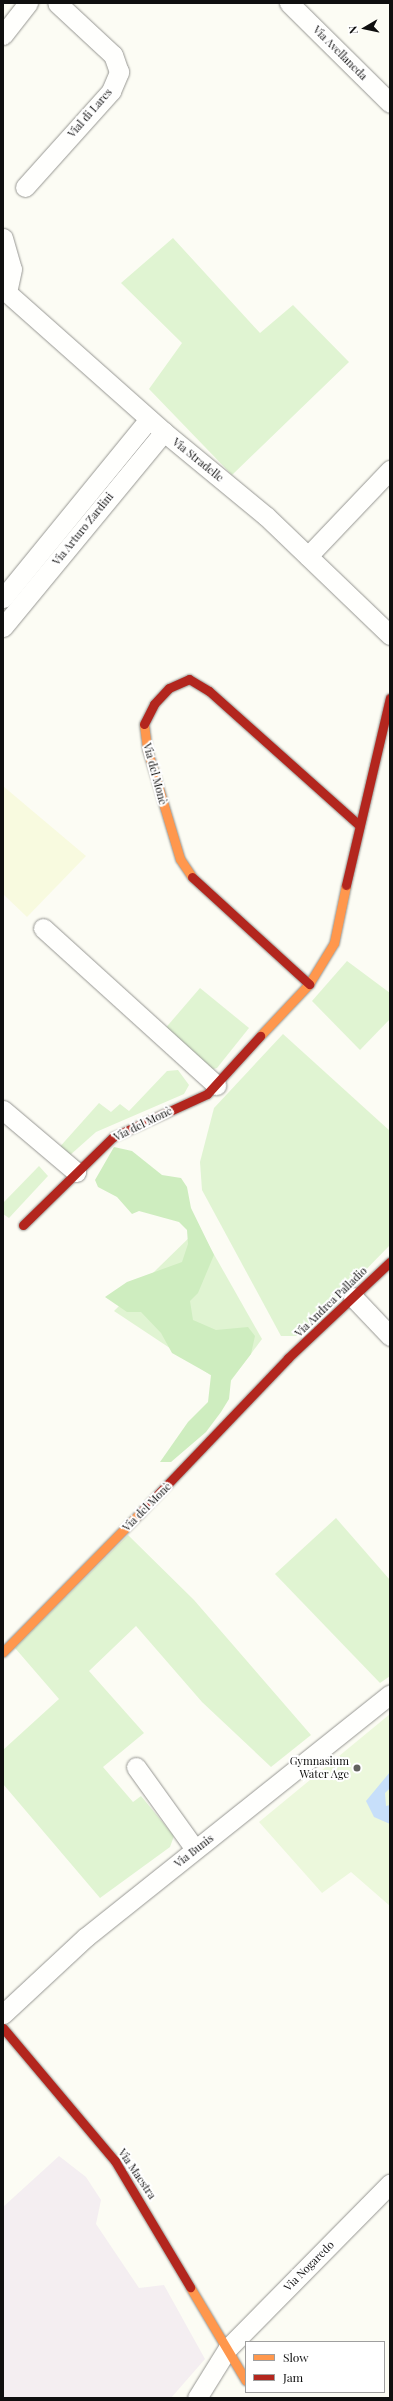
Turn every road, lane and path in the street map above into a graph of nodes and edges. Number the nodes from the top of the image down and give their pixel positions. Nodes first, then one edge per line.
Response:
1 (28, 3) edge
2 (56, 3) edge
3 (289, 3) edge
4 (3, 35) edge
5 (390, 103) edge
6 (25, 187) dead end
7 (3, 238) edge
8 (5, 290) edge
9 (149, 418) junction
10 (164, 432) junction
11 (390, 470) edge
12 (308, 556) junction
13 (3, 598) edge
14 (3, 627) edge
15 (390, 635) edge
16 (390, 698) edge
17 (359, 825) junction
18 (44, 928) dead end
19 (309, 984) junction
20 (216, 1085) junction
21 (3, 1110) edge
22 (76, 1172) junction
23 (23, 1225) dead end
24 (390, 1262) edge
25 (353, 1297) junction
26 (390, 1336) edge
27 (288, 1358) joint
28 (3, 1652) edge
29 (390, 1694) edge
30 (136, 1767) dead end
31 (195, 1850) junction
32 (3, 2014) edge
33 (3, 2028) edge
34 (390, 2184) edge
35 (228, 2348) junction
36 (245, 2379) edge
37 (196, 2398) edge

1 - 4 street
2 - 6 street, Vial di Lares
3 - 5 street, Via Avellaneda
7 - 8 street
8 - 9 street, Via Stradelle
9 - 10 street, Via Stradelle
9 - 13 street, Via Arturo Zardini
10 - 12 street, Via Stradelle
10 - 14 street, Via Arturo Zardini
11 - 12 street
12 - 15 street, Via Stradelle
16 - 17 street, Via del Monè
17 - 19 street, Via del Monè
17 - 19 street, Via del Monè
18 - 20 street
19 - 20 street, Via del Monè
20 - 22 street, Via del Monè
21 - 22 street
22 - 23 street, Via del Monè
24 - 25 street, Via Andrea Palladio
25 - 26 street
25 - 27 street, Via Andrea Palladio
27 - 28 street, Via del Monè
29 - 31 street, Via Bunis
30 - 31 street
31 - 32 street, Via Bunis
33 - 35 street, Via Maestra
34 - 35 street, Via Nogaredo
35 - 36 street, Via Maestra
35 - 37 street, Via Nogaredo

